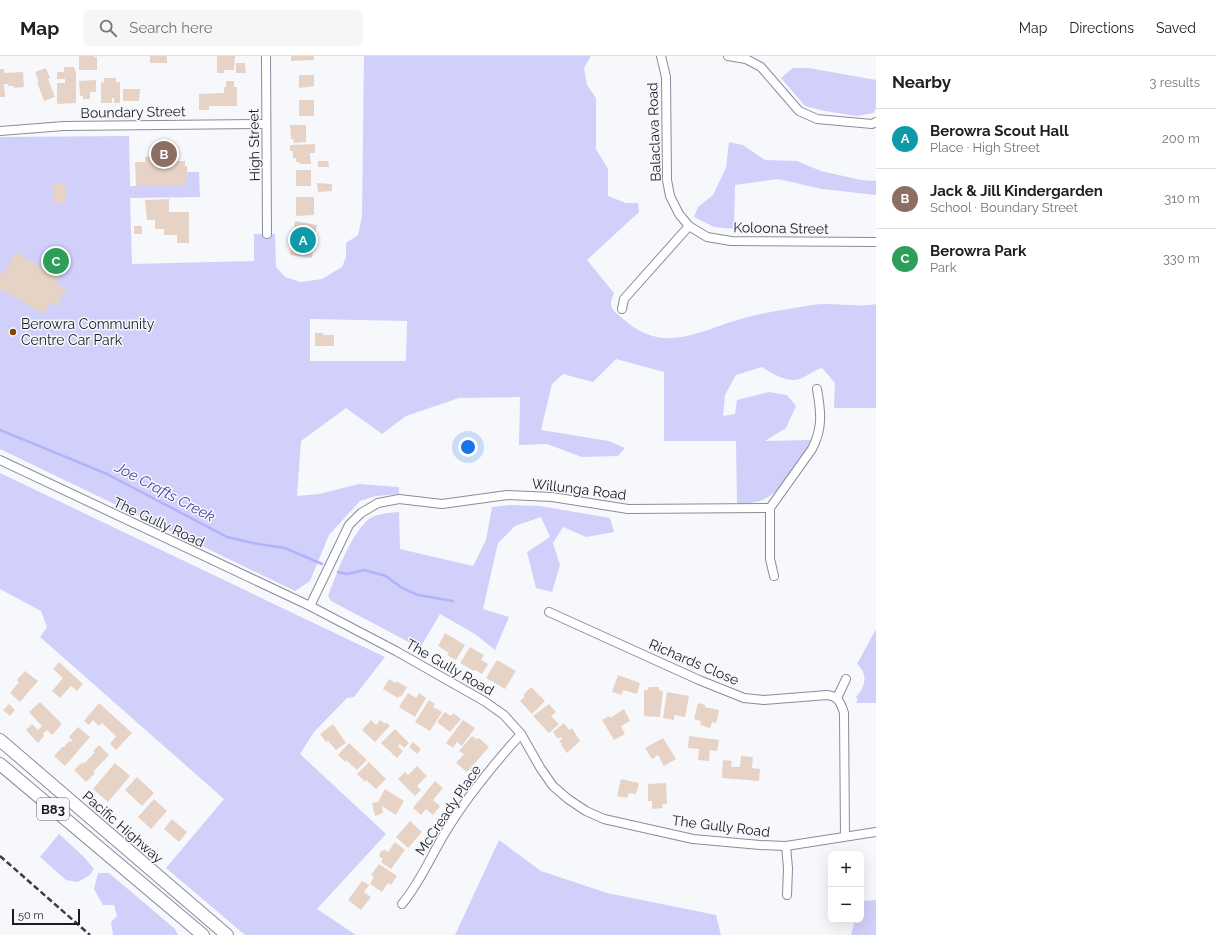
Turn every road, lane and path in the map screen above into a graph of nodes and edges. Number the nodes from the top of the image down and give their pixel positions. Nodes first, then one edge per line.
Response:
1 (266, 56) edge
2 (661, 56) edge
3 (728, 56) edge
4 (876, 122) edge
5 (266, 124) junction
6 (0, 131) edge
7 (689, 226) junction
8 (267, 234) dead end
9 (876, 242) edge
10 (622, 309) dead end
11 (817, 389) dead end
12 (0, 460) edge
13 (770, 508) junction
14 (774, 576) dead end
15 (310, 606) junction
16 (549, 612) dead end
17 (846, 679) dead end
18 (837, 698) junction
19 (521, 734) junction
20 (0, 740) edge
21 (0, 764) edge
22 (876, 832) edge
23 (845, 836) junction
24 (786, 846) junction
25 (167, 885) junction
26 (787, 895) dead end
27 (158, 898) junction
28 (402, 904) dead end
29 (203, 935) edge
30 (227, 935) edge

1 - 5 street, High Street
2 - 7 street, Balaclava Road
3 - 4 street
5 - 6 street, Boundary Street
5 - 8 street, High Street
7 - 9 street, Koloona Street
7 - 10 street
11 - 13 street
12 - 15 street, The Gully Road
13 - 14 street
13 - 15 street, Willunga Road
15 - 19 street, The Gully Road
16 - 18 street, Richards Close
17 - 18 street
18 - 23 street
19 - 24 street, The Gully Road
19 - 28 street, McCready Place
20 - 25 main road, Pacific Highway / B83
21 - 27 main road, B83
22 - 23 street, The Gully Road
23 - 24 street, The Gully Road
24 - 26 street
25 - 27 main road
25 - 30 main road, Pacific Highway / B83
27 - 29 main road, B83

